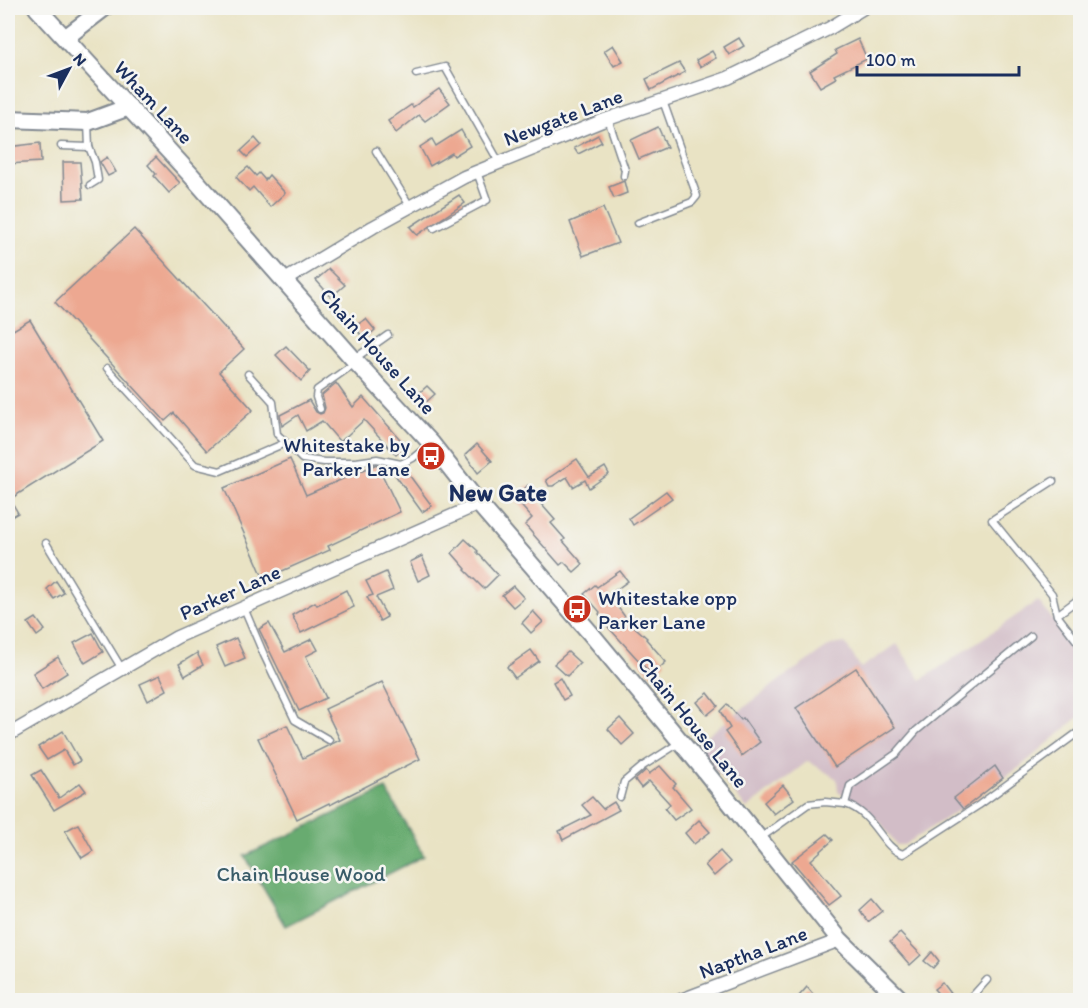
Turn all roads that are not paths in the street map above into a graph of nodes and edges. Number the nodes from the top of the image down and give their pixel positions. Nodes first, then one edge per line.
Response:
1 (36, 8) edge
2 (105, 8) edge
3 (862, 8) edge
4 (846, 12) edge
5 (65, 38) junction
6 (416, 74) dead end
7 (663, 100) junction
8 (129, 107) junction
9 (8, 119) edge
10 (608, 119) junction
11 (88, 122) junction
12 (61, 146) dead end
13 (89, 147) junction
14 (376, 151) dead end
15 (500, 163) junction
16 (477, 172) junction
17 (190, 174) joint
18 (624, 176) dead end
19 (90, 184) dead end
20 (410, 207) junction
21 (638, 223) dead end
22 (434, 228) dead end
23 (285, 280) junction
24 (388, 335) dead end
25 (355, 361) junction
26 (107, 368) dead end
27 (248, 374) dead end
28 (320, 408) dead end
29 (285, 443) junction
30 (431, 443) junction
31 (1053, 482) dead end
32 (479, 504) junction
33 (46, 543) dead end
34 (1078, 600) edge
35 (243, 608) junction
36 (1080, 608) edge
37 (1057, 615) junction
38 (1031, 636) dead end
39 (1080, 645) edge
40 (122, 669) junction
41 (1080, 731) edge
42 (8, 735) edge
43 (329, 740) dead end
44 (680, 742) junction
45 (620, 797) dead end
46 (845, 804) junction
47 (759, 839) junction
48 (840, 940) junction
49 (987, 980) dead end
50 (681, 1000) edge
51 (901, 1000) edge
52 (969, 1000) edge

1 - 5 street, Wham Lane
2 - 5 street
3 - 4 street, Newgate Lane
4 - 7 street, Newgate Lane
5 - 8 street, Wham Lane
6 - 15 lane
7 - 10 street, Newgate Lane
7 - 21 lane
8 - 11 street
8 - 17 street, Wham Lane
9 - 11 street
10 - 15 street, Newgate Lane
10 - 18 lane
11 - 13 lane
12 - 13 lane
13 - 19 lane
14 - 20 lane
15 - 16 street, Newgate Lane
16 - 20 street, Newgate Lane
16 - 22 lane
17 - 23 street, Chain House Lane
20 - 23 street, Newgate Lane
23 - 25 street, Chain House Lane
24 - 25 lane
25 - 28 lane
25 - 30 street, Chain House Lane
26 - 29 lane
27 - 29 lane
29 - 30 lane
30 - 32 street, Chain House Lane
31 - 37 lane
32 - 35 street, Parker Lane
32 - 44 street, Chain House Lane
33 - 40 lane
34 - 36 lane
34 - 37 lane
35 - 40 street, Parker Lane
35 - 43 lane
37 - 39 lane
38 - 46 lane
40 - 42 street, Parker Lane
41 - 46 lane
44 - 45 lane
44 - 47 street, Chain House Lane
46 - 47 lane
47 - 48 street, Chain House Lane
48 - 50 street, Naptha Lane
48 - 51 street, Chain House Lane
49 - 52 lane

